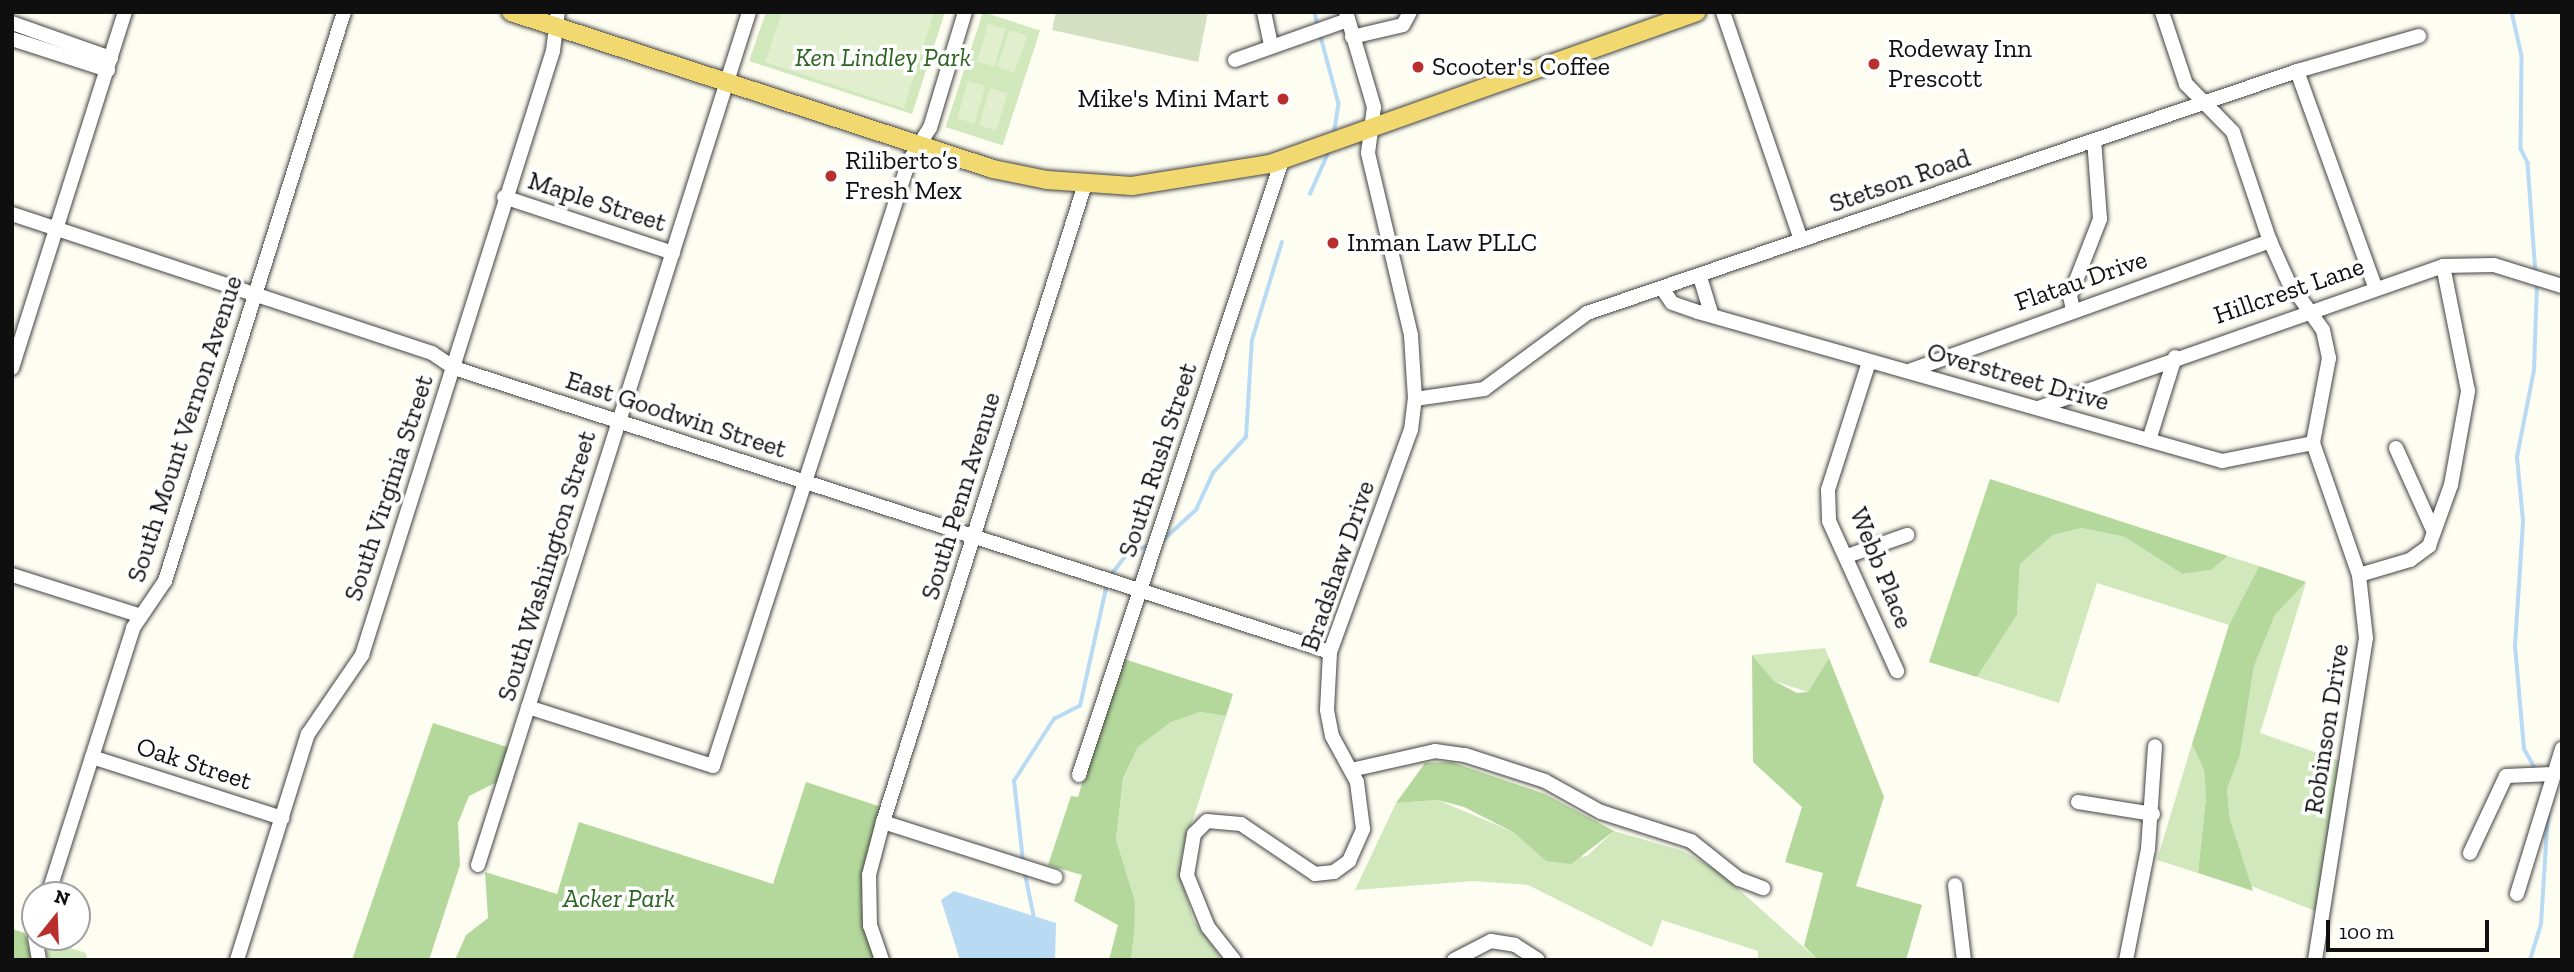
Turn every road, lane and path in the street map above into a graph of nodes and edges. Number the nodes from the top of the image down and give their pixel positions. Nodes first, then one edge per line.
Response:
1 (125, 12) edge
2 (344, 12) edge
3 (511, 12) edge
4 (749, 12) edge
5 (965, 12) edge
6 (1264, 12) edge
7 (1409, 12) edge
8 (1723, 12) edge
9 (2162, 12) edge
10 (1695, 13) edge
11 (1347, 16) edge
12 (556, 19) edge
13 (12, 23) edge
14 (2419, 36) dead end
15 (1352, 37) junction
16 (12, 39) edge
17 (1271, 44) junction
18 (1235, 60) dead end
19 (110, 64) junction
20 (2297, 71) junction
21 (726, 83) junction
22 (2200, 104) junction
23 (1369, 131) junction
24 (2094, 140) junction
25 (916, 145) junction
26 (1282, 160) junction
27 (1085, 184) junction
28 (504, 197) junction
29 (12, 214) edge
30 (56, 229) junction
31 (1801, 240) junction
32 (2270, 241) junction
33 (673, 253) junction
34 (2443, 266) junction
35 (1700, 277) junction
36 (2562, 286) edge
37 (2375, 287) junction
38 (1664, 292) junction
39 (255, 294) junction
40 (2312, 309) junction
41 (2073, 310) junction
42 (1711, 313) junction
43 (2175, 357) junction
44 (1869, 362) junction
45 (12, 368) edge
46 (454, 368) junction
47 (1909, 371) junction
48 (1415, 399) junction
49 (2038, 408) junction
50 (618, 421) junction
51 (2150, 440) junction
52 (2313, 443) junction
53 (2396, 448) dead end
54 (804, 483) junction
55 (2434, 532) junction
56 (1907, 536) dead end
57 (974, 537) junction
58 (1847, 556) junction
59 (12, 575) edge
60 (2359, 575) junction
61 (1140, 593) junction
62 (141, 616) junction
63 (1330, 652) junction
64 (1897, 671) dead end
65 (528, 707) junction
66 (2155, 746) dead end
67 (2562, 749) edge
68 (92, 757) junction
69 (1350, 770) junction
70 (2552, 774) junction
71 (1079, 775) dead end
72 (2078, 802) dead end
73 (2153, 814) junction
74 (282, 818) junction
75 (883, 822) junction
76 (2470, 853) dead end
77 (478, 865) dead end
78 (1055, 877) dead end
79 (52, 881) edge
80 (1955, 885) dead end
81 (1763, 888) dead end
82 (2517, 894) dead end
83 (237, 956) edge
84 (882, 960) edge
85 (1234, 960) edge
86 (1454, 960) edge
87 (1538, 960) edge
88 (1964, 960) edge
89 (2126, 960) edge
90 (2315, 960) edge

1 - 19 street
2 - 39 street, South Mount Vernon Avenue
3 - 12 main road
4 - 21 street, South Washington Street
5 - 25 street
6 - 17 street
7 - 15 street
8 - 31 street
9 - 22 street, Robinson Drive
10 - 23 main road
11 - 15 street, Bradshaw Drive
11 - 17 street
12 - 21 main road
12 - 28 street, South Virginia Street
13 - 19 street
14 - 20 street, Stetson Road
15 - 23 street, Bradshaw Drive
16 - 19 street
17 - 18 street
19 - 30 street
20 - 22 street, Stetson Road
20 - 37 street
21 - 25 main road
21 - 33 street, South Washington Street
22 - 24 street, Stetson Road
22 - 32 street, Robinson Drive
23 - 26 main road
23 - 48 street, Bradshaw Drive
24 - 31 street, Stetson Road
24 - 41 street
25 - 27 main road
25 - 54 street
26 - 27 main road
26 - 61 street, South Rush Street
27 - 57 street, South Penn Avenue
28 - 33 street, Maple Street
28 - 46 street, South Virginia Street
29 - 30 street, East Goodwin Street
30 - 39 street, East Goodwin Street
30 - 45 street
31 - 35 street, Stetson Road
32 - 40 street, Robinson Drive
32 - 41 street, Flatau Drive
33 - 50 street, South Washington Street
34 - 36 street, Hillcrest Lane
34 - 37 street, Hillcrest Lane
34 - 55 street
35 - 38 street, Stetson Road
35 - 42 street
37 - 40 street, Hillcrest Lane
38 - 42 street, Overstreet Drive
38 - 48 street, Stetson Road
39 - 46 street, East Goodwin Street
39 - 62 street, South Mount Vernon Avenue
40 - 43 street, Hillcrest Lane
40 - 52 street, Robinson Drive
41 - 47 street, Flatau Drive
42 - 44 street, Overstreet Drive
43 - 49 street, Hillcrest Lane
43 - 51 street
44 - 47 street, Overstreet Drive
44 - 58 street, Webb Place
46 - 50 street, East Goodwin Street
46 - 74 street, South Virginia Street
47 - 49 street, Overstreet Drive
48 - 63 street, Bradshaw Drive
49 - 51 street, Overstreet Drive
50 - 54 street, East Goodwin Street
50 - 65 street, South Washington Street
51 - 52 street, Overstreet Drive
52 - 60 street, Robinson Drive
53 - 55 street
54 - 57 street, East Goodwin Street
54 - 65 street
55 - 60 street
56 - 58 street
57 - 61 street, East Goodwin Street
57 - 75 street, South Penn Avenue
58 - 64 street, Webb Place
59 - 62 street
60 - 90 street, Robinson Drive
61 - 63 street, East Goodwin Street
61 - 71 street, South Rush Street
62 - 68 street, South Mount Vernon Avenue
63 - 69 street, Bradshaw Drive
65 - 77 street, South Washington Street
66 - 73 street
67 - 70 street
68 - 74 street, Oak Street
68 - 79 street, South Mount Vernon Avenue
69 - 81 street
69 - 85 street, Bradshaw Drive
70 - 76 street
70 - 82 street
72 - 73 street
73 - 89 street
74 - 83 street, South Virginia Street
75 - 78 street
75 - 84 street, South Penn Avenue
80 - 88 street
86 - 87 street

